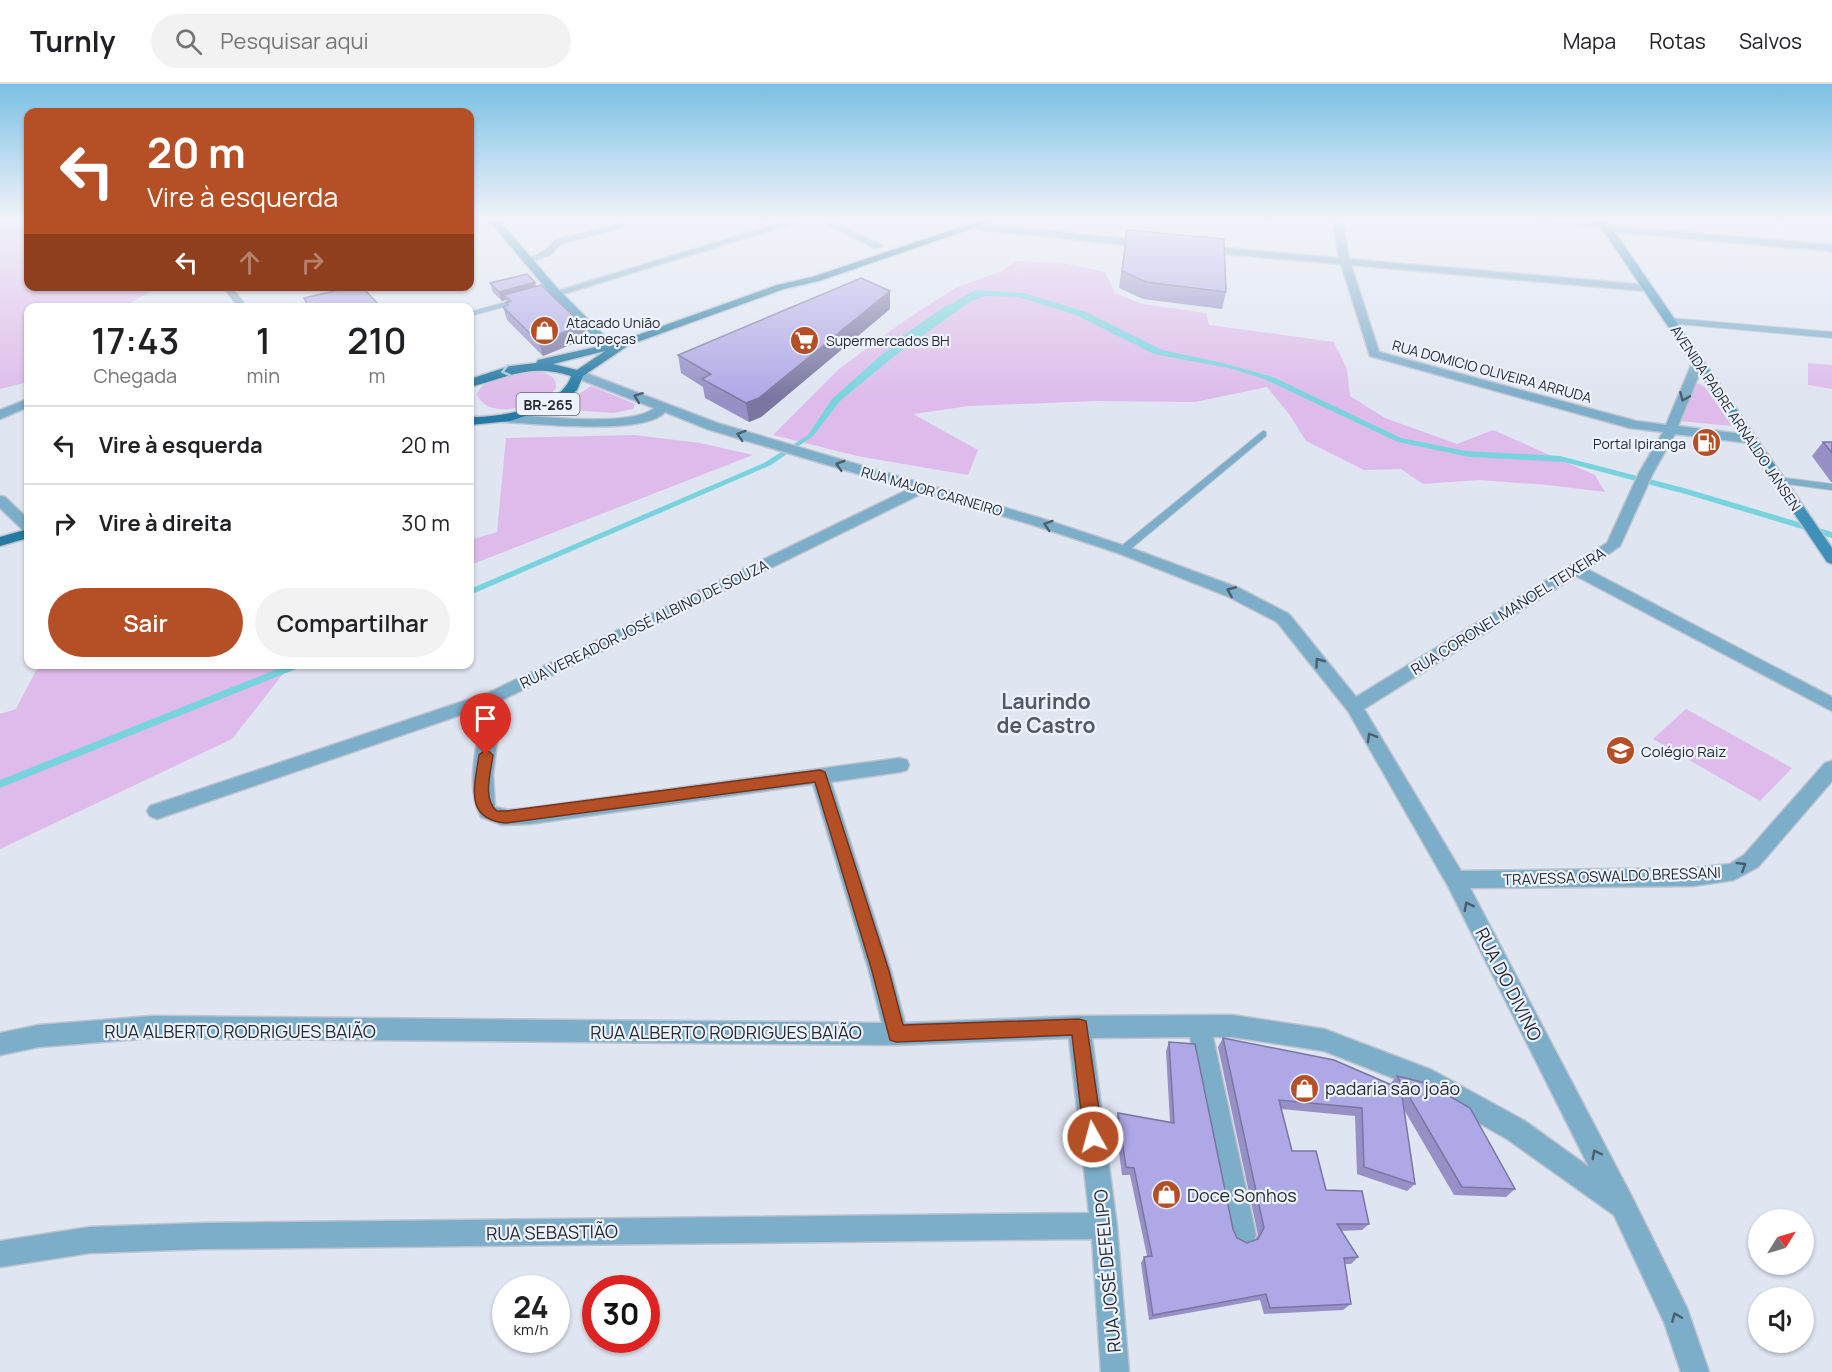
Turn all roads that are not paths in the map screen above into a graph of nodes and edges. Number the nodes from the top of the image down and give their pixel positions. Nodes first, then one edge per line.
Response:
1 (542, 278) edge
2 (602, 278) edge
3 (796, 278) edge
4 (818, 278) edge
5 (1350, 278) edge
6 (1531, 278) edge
7 (1639, 278) edge
8 (781, 287) junction
9 (1646, 288) junction
10 (230, 291) edge
11 (551, 293) junction
12 (533, 297) edge
13 (240, 303) edge
14 (474, 313) edge
15 (1670, 321) junction
16 (1832, 335) edge
17 (606, 345) junction
18 (1698, 363) junction
19 (533, 365) junction
20 (578, 374) junction
21 (474, 382) edge
22 (24, 405) edge
23 (663, 406) junction
24 (0, 415) edge
25 (504, 418) junction
26 (474, 421) edge
27 (1670, 431) junction
28 (1263, 434) dead end
29 (1749, 439) junction
30 (1777, 480) junction
31 (1832, 487) edge
32 (920, 489) junction
33 (0, 500) edge
34 (24, 523) edge
35 (24, 534) edge
36 (0, 542) edge
37 (1123, 550) junction
38 (1832, 559) edge
39 (1577, 570) junction
40 (1283, 618) joint
41 (494, 697) junction
42 (1832, 705) edge
43 (1354, 707) junction
44 (900, 765) dead end
45 (1832, 768) edge
46 (820, 776) junction
47 (157, 811) dead end
48 (1455, 880) junction
49 (1199, 1026) junction
50 (1079, 1027) junction
51 (896, 1034) junction
52 (0, 1044) edge
53 (1623, 1206) junction
54 (1104, 1226) junction
55 (1243, 1235) dead end
56 (0, 1254) edge
57 (1115, 1372) edge
58 (1695, 1372) edge

1 - 11 main road
2 - 11 street
3 - 8 main road, BR-265
4 - 8 main road, BR-265
5 - 27 street, RUA DOMICIO OLIVEIRA ARRUDA
6 - 9 street
7 - 9 main road, AVENIDA PADRE ARNALDO JANSEN
8 - 17 main road, BR-265
9 - 15 main road, AVENIDA PADRE ARNALDO JANSEN
10 - 13 lane
11 - 17 main road
12 - 14 lane
15 - 16 lane
15 - 18 main road, AVENIDA PADRE ARNALDO JANSEN
17 - 19 main road, BR-265
17 - 20 main road, BR-265
18 -> 27 street, RUA CORONEL MANOEL TEIXEIRA
18 - 29 main road, AVENIDA PADRE ARNALDO JANSEN
19 - 20 main road, BR-265
19 -> 21 main road, BR-265
23 -> 20 street, RUA MAJOR CARNEIRO
20 - 25 main road, BR-265
22 - 24 street
23 - 25 street
32 -> 23 street, RUA MAJOR CARNEIRO
25 - 26 main road, BR-265
27 - 29 street
27 - 39 street, RUA CORONEL MANOEL TEIXEIRA
28 - 37 lane
29 - 30 main road, AVENIDA PADRE ARNALDO JANSEN
30 - 31 lane
30 - 38 main road, AVENIDA PADRE ARNALDO JANSEN
37 -> 32 street, RUA MAJOR CARNEIRO
32 - 41 street, RUA VEREADOR JOSÉ ALBINO DE SOUZA
33 - 34 street
35 - 36 main road
40 -> 37 street, RUA MAJOR CARNEIRO
39 - 42 street
39 - 43 street, RUA CORONEL MANOEL TEIXEIRA
43 -> 40 street, RUA DO DIVINO
41 - 46 street
41 - 47 street, RUA VEREADOR JOSÉ ALBINO DE SOUZA
48 -> 43 street, RUA DO DIVINO
44 - 46 street
48 -> 45 street, TRAVESSA OSWALDO BRESSANI
46 - 51 street
53 -> 48 street, RUA DO DIVINO
49 - 50 street, RUA ALBERTO RODRIGUES BAIÃO
49 - 53 street, RUA ALBERTO RODRIGUES BAIÃO
49 - 55 street
50 - 51 street, RUA ALBERTO RODRIGUES BAIÃO
50 - 54 street, RUA JOSÉ DEFELIPO
51 - 52 street, RUA ALBERTO RODRIGUES BAIÃO
58 -> 53 street, RUA DO DIVINO
54 - 56 street, RUA SEBASTIÃO
54 - 57 street, RUA JOSÉ DEFELIPO

